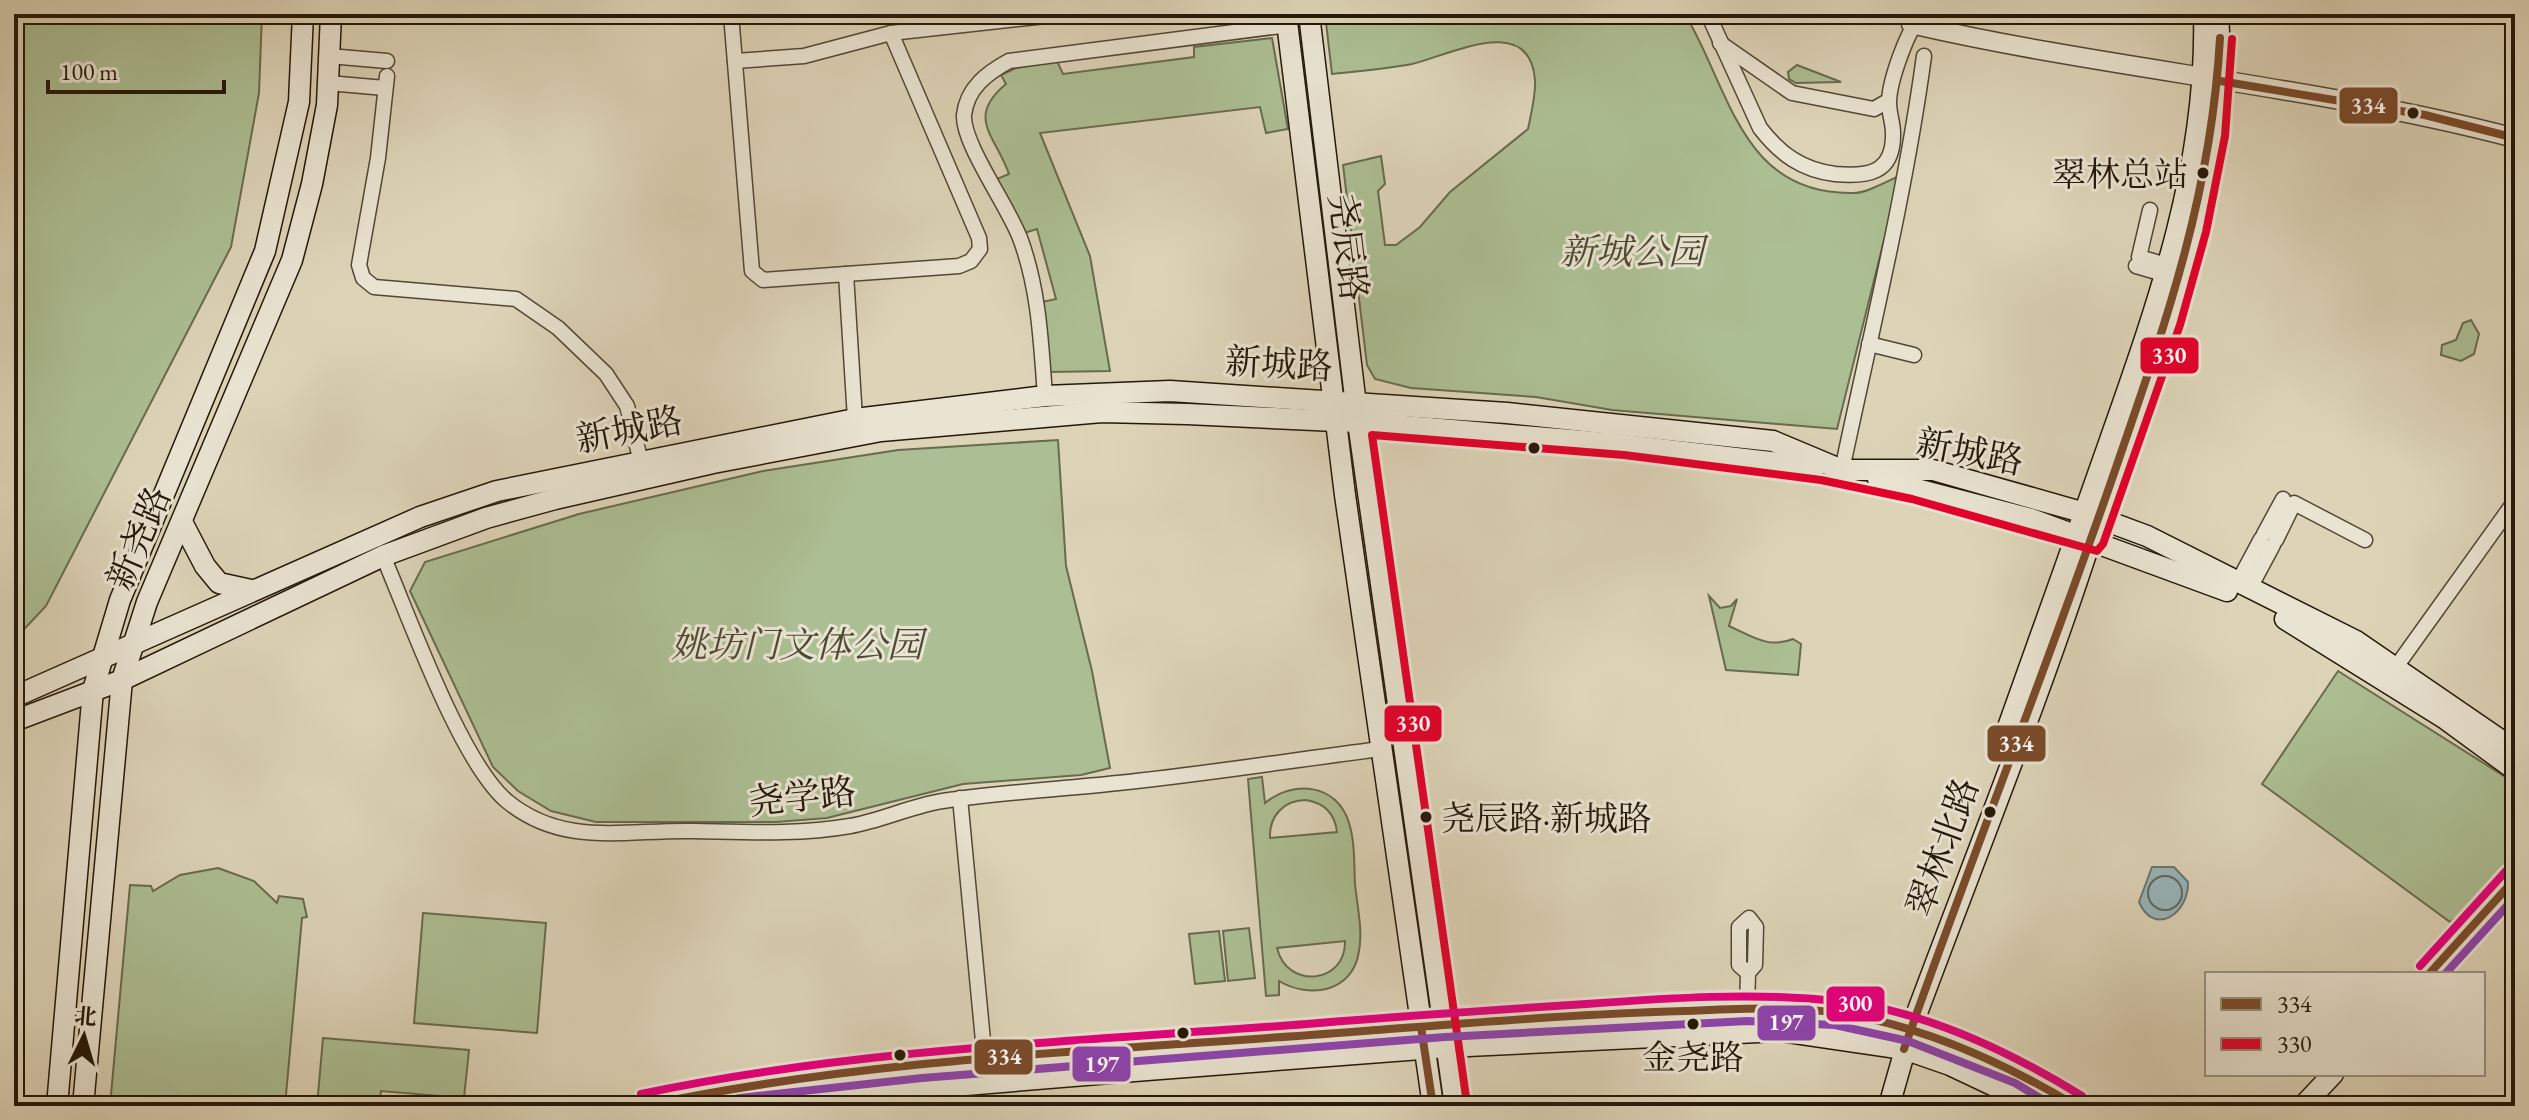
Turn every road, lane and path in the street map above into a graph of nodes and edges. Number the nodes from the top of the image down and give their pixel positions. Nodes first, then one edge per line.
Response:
1 (303, 14) edge
2 (331, 14) edge
3 (731, 14) edge
4 (1064, 14) edge
5 (1309, 14) edge
6 (1708, 14) edge
7 (2204, 14) edge
8 (2218, 14) edge
9 (1913, 17) edge
10 (1287, 19) edge
11 (891, 33) junction
12 (1718, 41) junction
13 (329, 56) junction
14 (1924, 56) dead end
15 (735, 61) junction
16 (387, 75) junction
17 (2212, 80) junction
18 (328, 83) junction
19 (1888, 101) junction
20 (2515, 138) edge
21 (2150, 210) dead end
22 (2136, 266) dead end
23 (2168, 270) junction
24 (846, 274) junction
25 (1869, 344) junction
26 (1914, 355) dead end
27 (1045, 396) junction
28 (1334, 400) junction
29 (1357, 412) junction
30 (855, 419) junction
31 (1337, 421) junction
32 (641, 462) junction
33 (1842, 470) junction
34 (2283, 499) dead end
35 (2515, 501) edge
36 (2092, 515) junction
37 (182, 522) junction
38 (2085, 538) junction
39 (2268, 539) junction
40 (2365, 540) dead end
41 (383, 556) junction
42 (2244, 585) junction
43 (251, 590) junction
44 (131, 644) junction
45 (100, 658) junction
46 (2396, 667) junction
47 (122, 680) junction
48 (93, 690) junction
49 (14, 697) edge
50 (14, 721) edge
51 (1381, 749) junction
52 (2515, 750) edge
53 (2515, 770) edge
54 (960, 798) junction
55 (2515, 879) edge
56 (2431, 972) edge
57 (1748, 973) dead end
58 (1747, 1009) junction
59 (1444, 1025) junction
60 (1421, 1027) junction
61 (1901, 1038) junction
62 (1447, 1047) junction
63 (1425, 1049) junction
64 (985, 1062) junction
65 (2331, 1076) edge
66 (57, 1106) edge
67 (83, 1106) edge
68 (643, 1106) edge
69 (774, 1106) edge
70 (1433, 1106) edge
71 (1455, 1106) edge
72 (1878, 1106) edge
73 (1889, 1106) edge
74 (2037, 1106) edge
75 (2076, 1106) edge
76 (2303, 1106) edge

1 - 45 main road, 新尧路
2 - 13 main road, 新尧路
3 - 15 street
4 - 11 street
5 - 29 main road, 尧辰路
6 - 12 street
7 - 17 main road, 翠林北路
8 - 17 main road, 翠林北路
9 - 17 street
9 - 19 street
10 - 27 street
10 - 28 main road, 尧辰路
11 - 15 street
11 - 24 street
12 - 19 street
12 - 19 street
13 - 16 street
13 - 18 main road, 新尧路
14 - 25 street
15 - 24 street
16 - 18 street
16 - 32 street
17 - 20 street
17 - 23 main road, 翠林北路
17 - 36 main road, 翠林北路
18 - 37 main road, 新尧路
21 - 23 street
22 - 23 street
23 - 36 main road, 翠林北路
24 - 30 street
25 - 26 street
25 - 33 street
27 - 28 main road, 新城路
27 - 30 main road, 新城路
28 - 29 main road, 新城路
28 - 31 main road, 尧辰路
29 - 31 main road, 新城路
29 - 33 main road, 新城路
29 - 38 main road, 新城路
29 - 59 main road, 尧辰路
30 - 32 main road, 新城路
31 - 41 main road, 新城路
31 - 51 main road, 尧辰路
32 - 43 main road, 新城路
33 - 36 main road, 新城路
34 - 39 street
35 - 46 street
36 - 38 main road, 翠林北路
36 - 42 main road, 新城路
37 - 43 main road
37 - 44 main road, 新尧路
38 - 53 main road, 新城路
38 - 61 main road, 翠林北路
39 - 40 street
39 - 42 street
41 - 47 main road, 新城路
41 - 54 street, 尧学路
42 - 46 main road, 新城路
43 - 44 main road, 新城路
44 - 45 main road, 新城路
44 - 47 main road, 新尧路
45 - 48 main road, 新尧路
45 - 49 main road, 新城路
46 - 52 main road, 新城路
47 - 48 main road, 新城路
47 - 67 main road, 新尧路
48 - 50 main road, 新城路
48 - 66 main road, 新尧路
51 - 54 street, 尧学路
51 - 60 main road, 尧辰路
54 - 64 street
55 - 56 main road
57 - 58 street
58 - 59 main road
58 - 61 main road
59 - 60 main road
59 - 62 main road, 尧辰路
60 - 63 main road, 尧辰路
60 - 64 main road
61 - 62 main road
61 - 72 main road, 翠林北路
61 - 73 main road, 翠林北路
61 - 74 main road
61 - 75 main road
62 - 63 main road
62 - 71 main road, 尧辰路
63 - 69 main road
63 - 70 main road, 尧辰路
64 - 68 main road
65 - 76 main road

